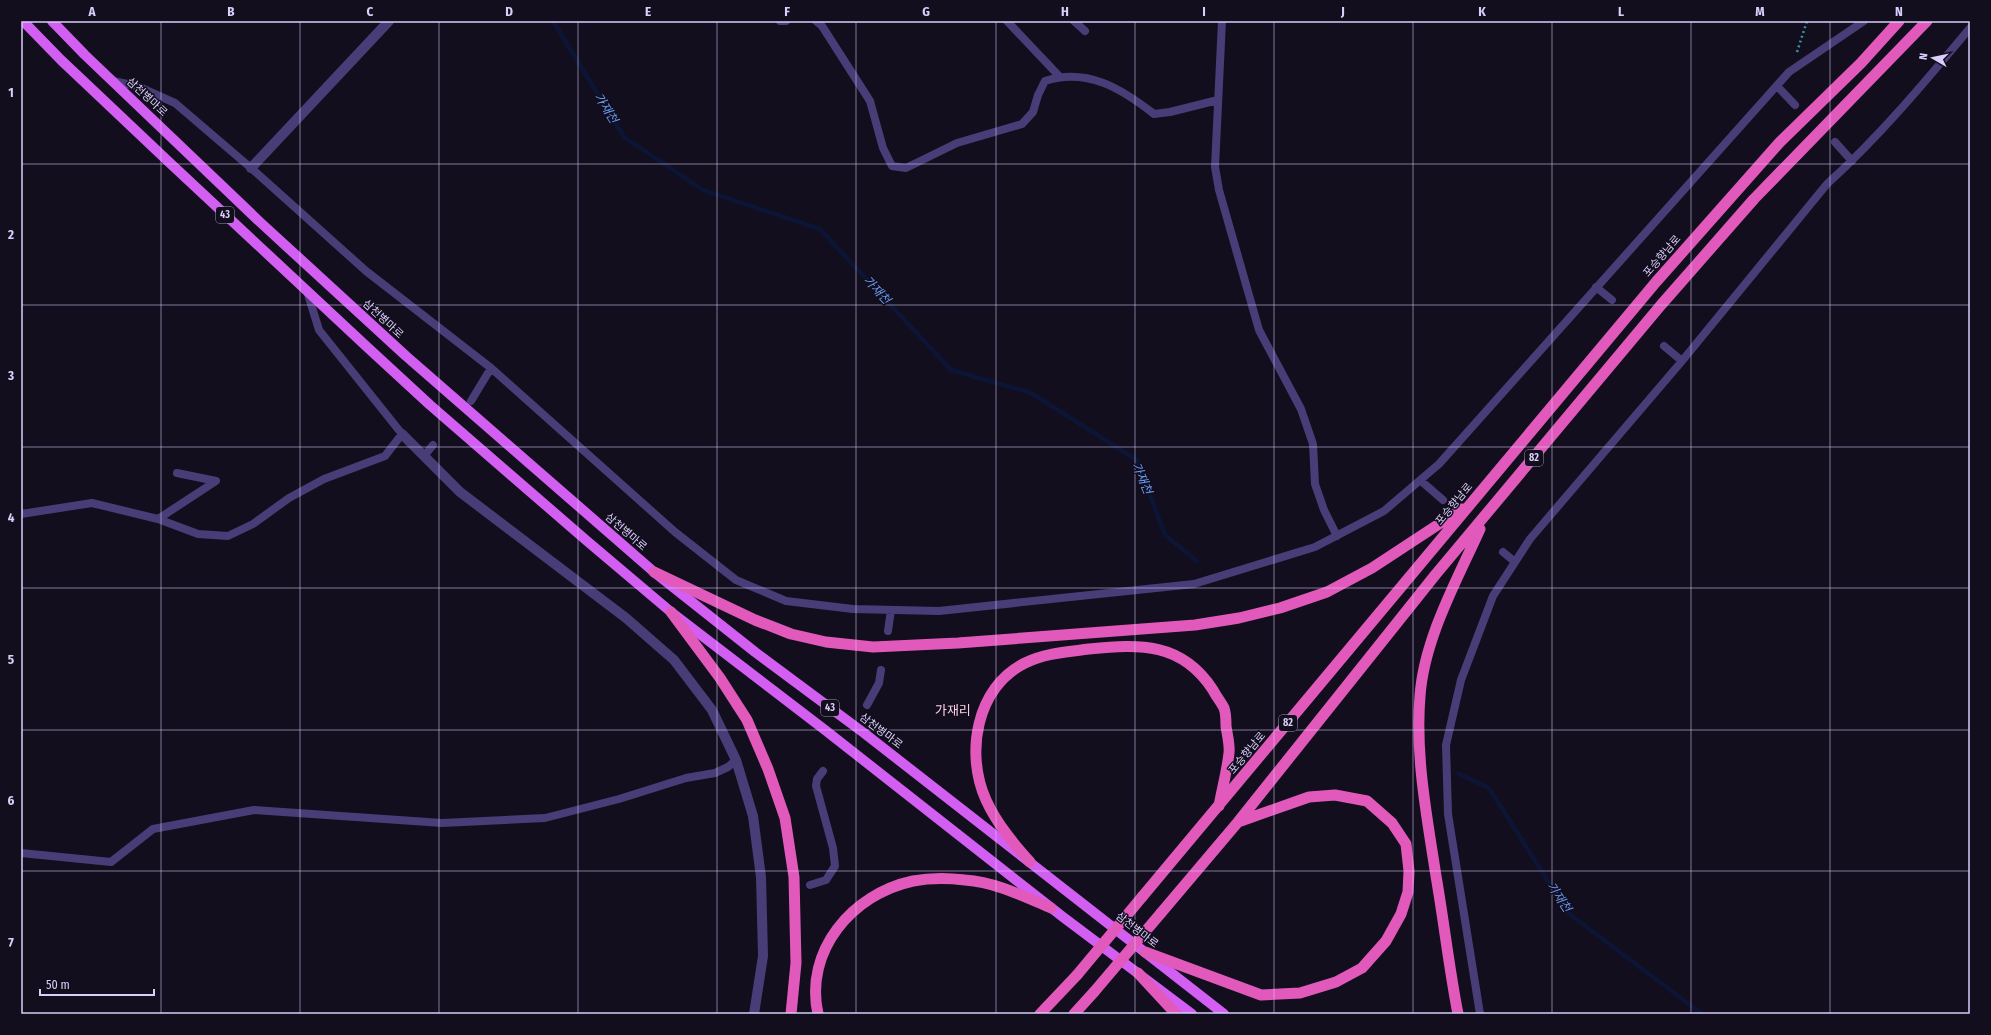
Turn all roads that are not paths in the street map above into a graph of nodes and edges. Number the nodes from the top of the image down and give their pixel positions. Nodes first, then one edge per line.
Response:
1 (23, 21) edge
2 (52, 21) edge
3 (390, 21) edge
4 (780, 21) edge
5 (786, 21) edge
6 (816, 21) edge
7 (1007, 21) edge
8 (1074, 21) edge
9 (1222, 21) edge
10 (1864, 21) edge
11 (1899, 21) edge
12 (1927, 21) edge
13 (1970, 28) edge
14 (1085, 31) dead end
15 (1059, 76) junction
16 (113, 81) junction
17 (1777, 86) junction
18 (1218, 100) junction
19 (1795, 105) dead end
20 (1835, 142) dead end
21 (1852, 161) junction
22 (251, 168) junction
23 (1596, 288) junction
24 (306, 290) junction
25 (1612, 300) dead end
26 (1664, 346) dead end
27 (1682, 361) junction
28 (491, 368) junction
29 (471, 400) dead end
30 (402, 434) junction
31 (433, 445) dead end
32 (424, 456) junction
33 (177, 473) dead end
34 (1420, 480) junction
35 (1443, 500) dead end
36 (1471, 503) junction
37 (21, 514) edge
38 (1484, 517) junction
39 (158, 519) junction
40 (1337, 536) junction
41 (1503, 552) dead end
42 (1516, 562) junction
43 (654, 572) junction
44 (891, 610) junction
45 (671, 612) junction
46 (888, 631) dead end
47 (881, 670) dead end
48 (867, 705) dead end
49 (736, 760) junction
50 (823, 770) dead end
51 (1219, 807) junction
52 (1238, 822) junction
53 (21, 853) edge
54 (1030, 862) junction
55 (810, 885) dead end
56 (1051, 908) junction
57 (1145, 952) junction
58 (1138, 973) junction
59 (754, 1014) edge
60 (790, 1014) edge
61 (818, 1014) edge
62 (1040, 1014) edge
63 (1074, 1014) edge
64 (1176, 1014) edge
65 (1192, 1014) edge
66 (1224, 1014) edge
67 (1458, 1014) edge
68 (1480, 1014) edge

1 - 24 main road, 43
2 - 16 main road, 삼천병마로 / 43
3 - 22 street
4 - 5 lane
6 - 15 lane
7 - 15 lane
8 - 14 lane
9 - 18 lane
10 - 17 lane
11 - 36 highway, 포승향남로 / 82
12 - 38 highway, 82
13 - 21 lane
15 - 18 lane
16 - 22 lane
16 - 43 main road, 삼천병마로 / 43
17 - 19 lane
17 - 23 lane
18 - 40 lane
20 - 21 lane
21 - 27 lane
22 - 28 lane
23 - 25 lane
23 - 34 lane
24 - 30 lane
24 - 45 main road, 43
26 - 27 lane
27 - 42 lane
28 - 29 lane
28 - 44 lane
30 - 32 street
30 - 39 lane
31 - 32 lane
32 - 49 street
33 - 39 lane
34 - 35 lane
34 - 40 lane
36 - 43 highway
36 - 51 highway, 포승향남로 / 82
37 - 39 lane
38 - 52 highway, 82
38 - 67 highway
40 - 44 lane
41 - 42 lane
42 - 68 lane
43 - 54 main road, 삼천병마로 / 43
44 - 46 lane
45 - 56 main road, 43
45 - 60 highway
47 - 48 lane
49 - 53 lane
49 - 59 street
50 - 55 lane
51 - 54 highway
51 - 62 highway, 포승향남로 / 82, bridge
52 - 57 highway
52 - 63 highway, 82, bridge
54 - 57 main road, 삼천병마로 / 43
56 - 58 main road, 43
56 - 61 highway
57 - 66 main road, 삼천병마로 / 43
58 - 64 highway
58 - 65 main road, 43

